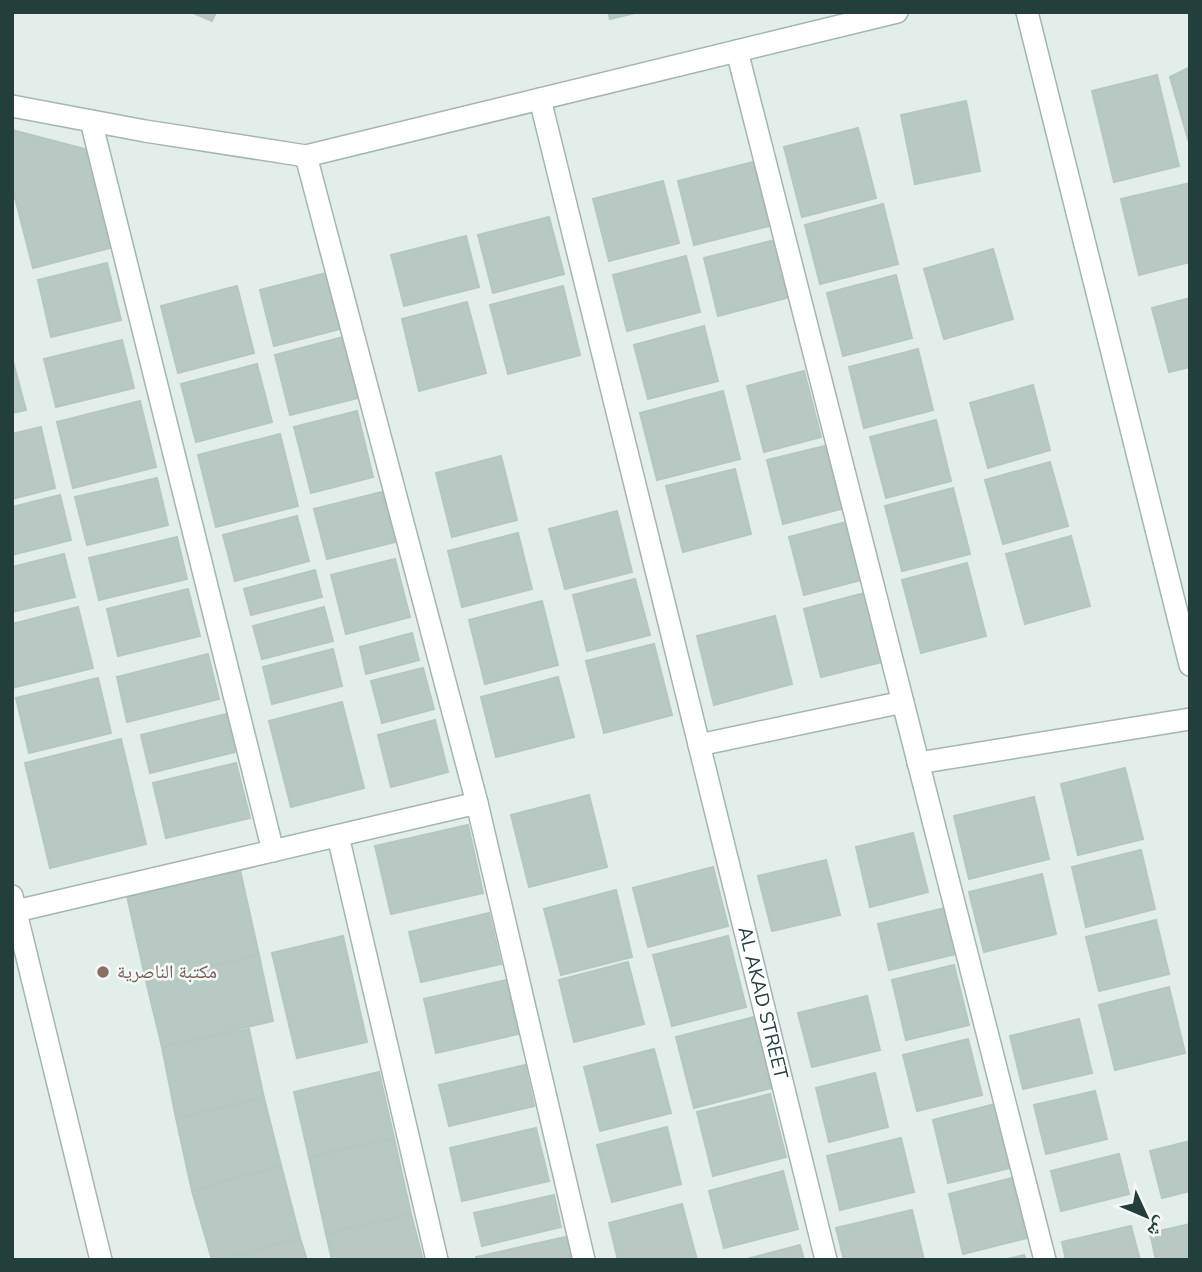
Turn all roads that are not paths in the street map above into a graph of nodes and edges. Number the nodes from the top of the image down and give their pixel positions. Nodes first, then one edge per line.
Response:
1 (897, 12) edge
2 (1027, 12) edge
3 (737, 51) junction
4 (540, 99) junction
5 (12, 106) edge
6 (91, 121) junction
7 (306, 156) junction
8 (1190, 665) edge
9 (903, 702) junction
10 (1190, 719) edge
11 (699, 745) junction
12 (918, 763) junction
13 (477, 803) junction
14 (338, 836) junction
15 (273, 851) junction
16 (14, 907) edge
17 (101, 1260) edge
18 (437, 1260) edge
19 (584, 1260) edge
20 (827, 1260) edge
21 (1045, 1260) edge

1 - 3 street
2 - 8 street
3 - 4 street
3 - 9 street
4 - 7 street
4 - 11 street, AL AKAD STREET
5 - 6 street
6 - 7 street
6 - 15 street
7 - 13 street
9 - 11 street
9 - 12 street
10 - 12 street
11 - 20 street, AL AKAD STREET
12 - 21 street
13 - 14 street
13 - 19 street
14 - 15 street
14 - 18 street
15 - 16 street
16 - 17 street

